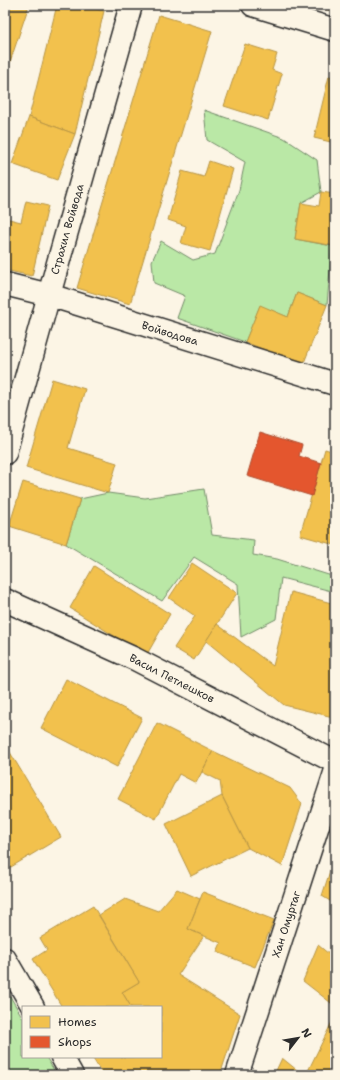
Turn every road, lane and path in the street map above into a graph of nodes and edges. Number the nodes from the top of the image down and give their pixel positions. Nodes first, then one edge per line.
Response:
1 (131, 5) edge
2 (253, 5) edge
3 (335, 30) edge
4 (5, 284) edge
5 (48, 295) junction
6 (335, 384) edge
7 (5, 454) edge
8 (5, 600) edge
9 (335, 762) edge
10 (335, 772) edge
11 (5, 958) edge
12 (32, 1006) edge
13 (63, 1058) edge
14 (72, 1075) edge
15 (237, 1075) edge

1 - 5 street, Страхил Войвода
2 - 3 street
4 - 5 street, Войводова
5 - 6 street, Войводова
5 - 7 street, Страхил Войвода
8 - 9 street, Васил Петлешков
10 - 15 street, Хан Омуртаг
11 - 12 street
13 - 14 street

